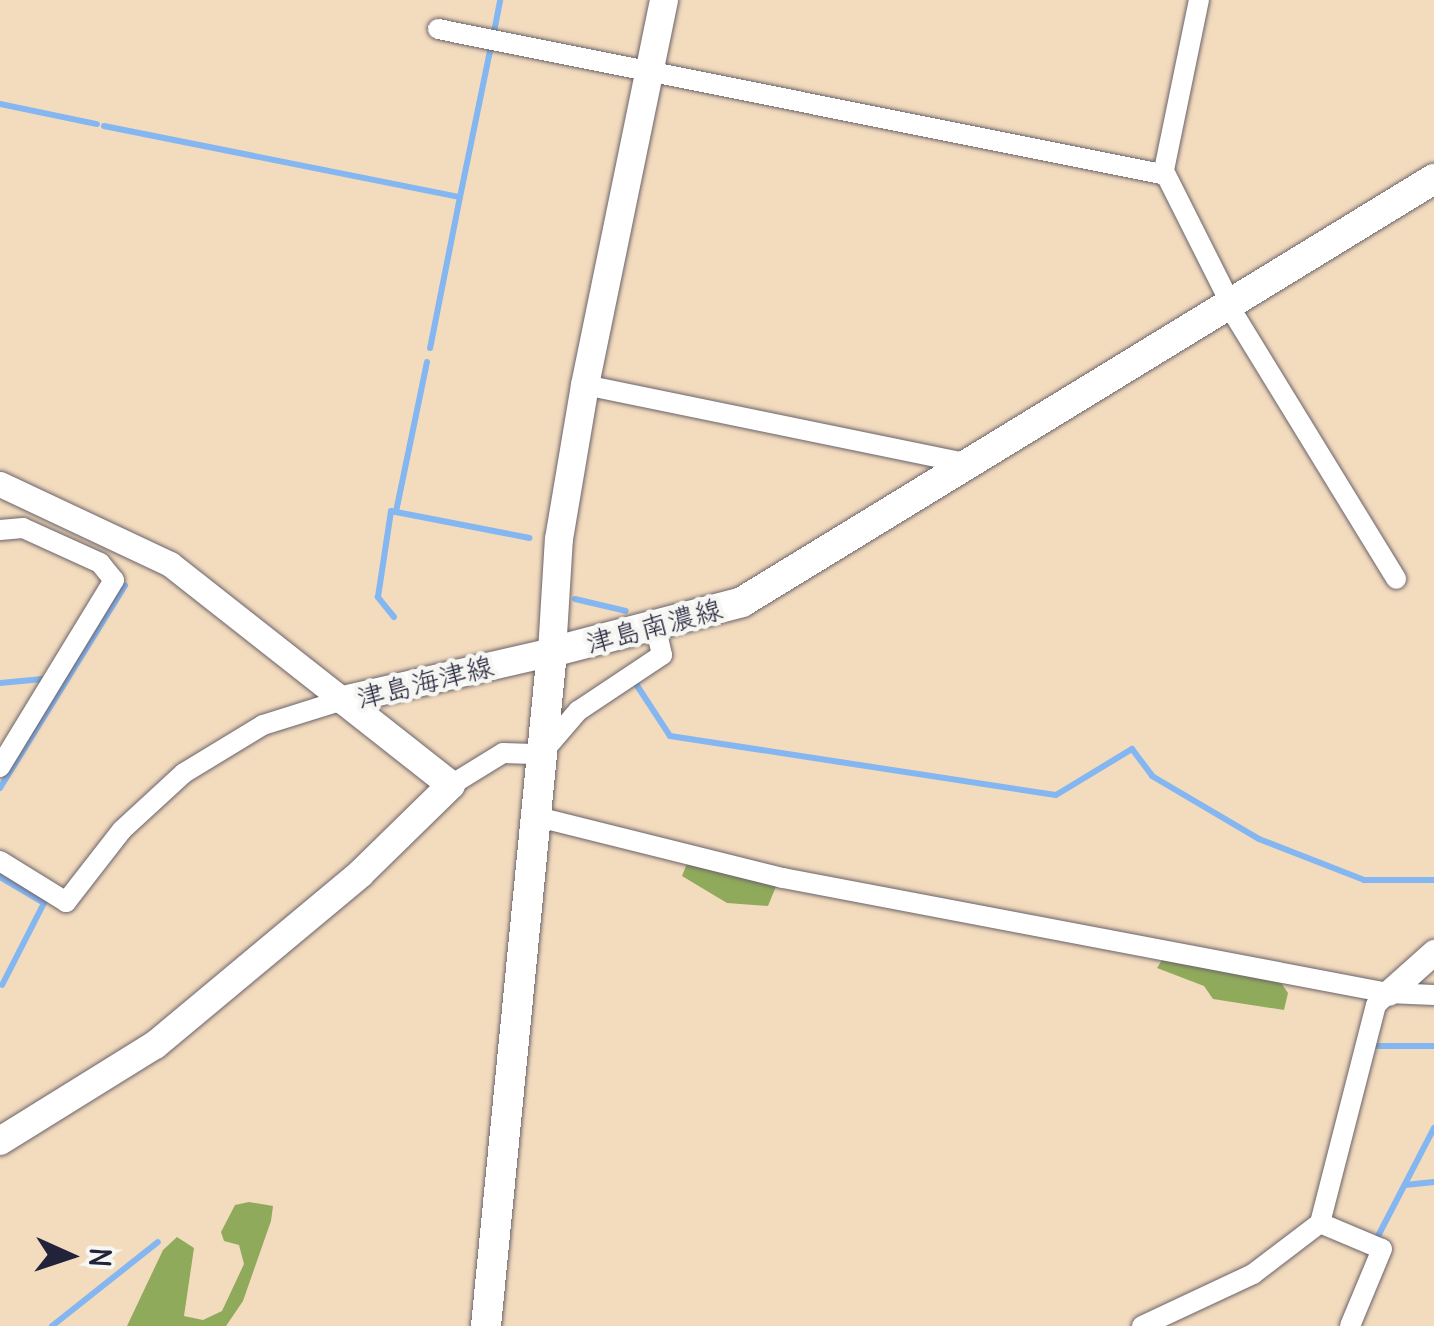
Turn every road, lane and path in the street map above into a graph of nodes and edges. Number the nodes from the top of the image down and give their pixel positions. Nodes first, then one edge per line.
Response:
1 (664, 0) edge
2 (1199, 0) edge
3 (438, 29) dead end
4 (650, 70) junction
5 (1163, 175) junction
6 (1434, 179) edge
7 (1230, 305) junction
8 (586, 385) junction
9 (972, 464) junction
10 (0, 484) edge
11 (0, 530) edge
12 (1396, 579) dead end
13 (656, 628) junction
14 (552, 652) junction
15 (344, 700) junction
16 (541, 754) junction
17 (0, 767) edge
18 (451, 785) junction
19 (538, 816) junction
20 (0, 861) edge
21 (1434, 952) edge
22 (1388, 994) junction
23 (1434, 995) edge
24 (0, 1141) edge
25 (1320, 1223) junction
26 (486, 1326) edge
27 (1142, 1326) edge
28 (1350, 1326) edge

1 - 4 main road
2 - 5 street
3 - 4 street
4 - 5 street
4 - 8 main road
5 - 7 street
6 - 7 main road, 津島南濃線
7 - 9 main road, 津島南濃線
7 - 12 street
8 - 9 street
8 - 14 main road
9 - 13 main road, 津島南濃線
10 - 15 street
11 - 17 street
13 - 14 main road, 津島南濃線
13 - 16 street
14 - 15 main road, 津島海津線
14 - 16 main road, 津島南濃線
15 - 18 main road, 津島海津線
15 - 20 street
16 - 18 street
16 - 19 main road, 津島南濃線
18 - 24 main road
19 - 22 street
19 - 26 main road, 津島南濃線
21 - 22 street
22 - 23 street
22 - 25 street
25 - 27 street
25 - 28 street

